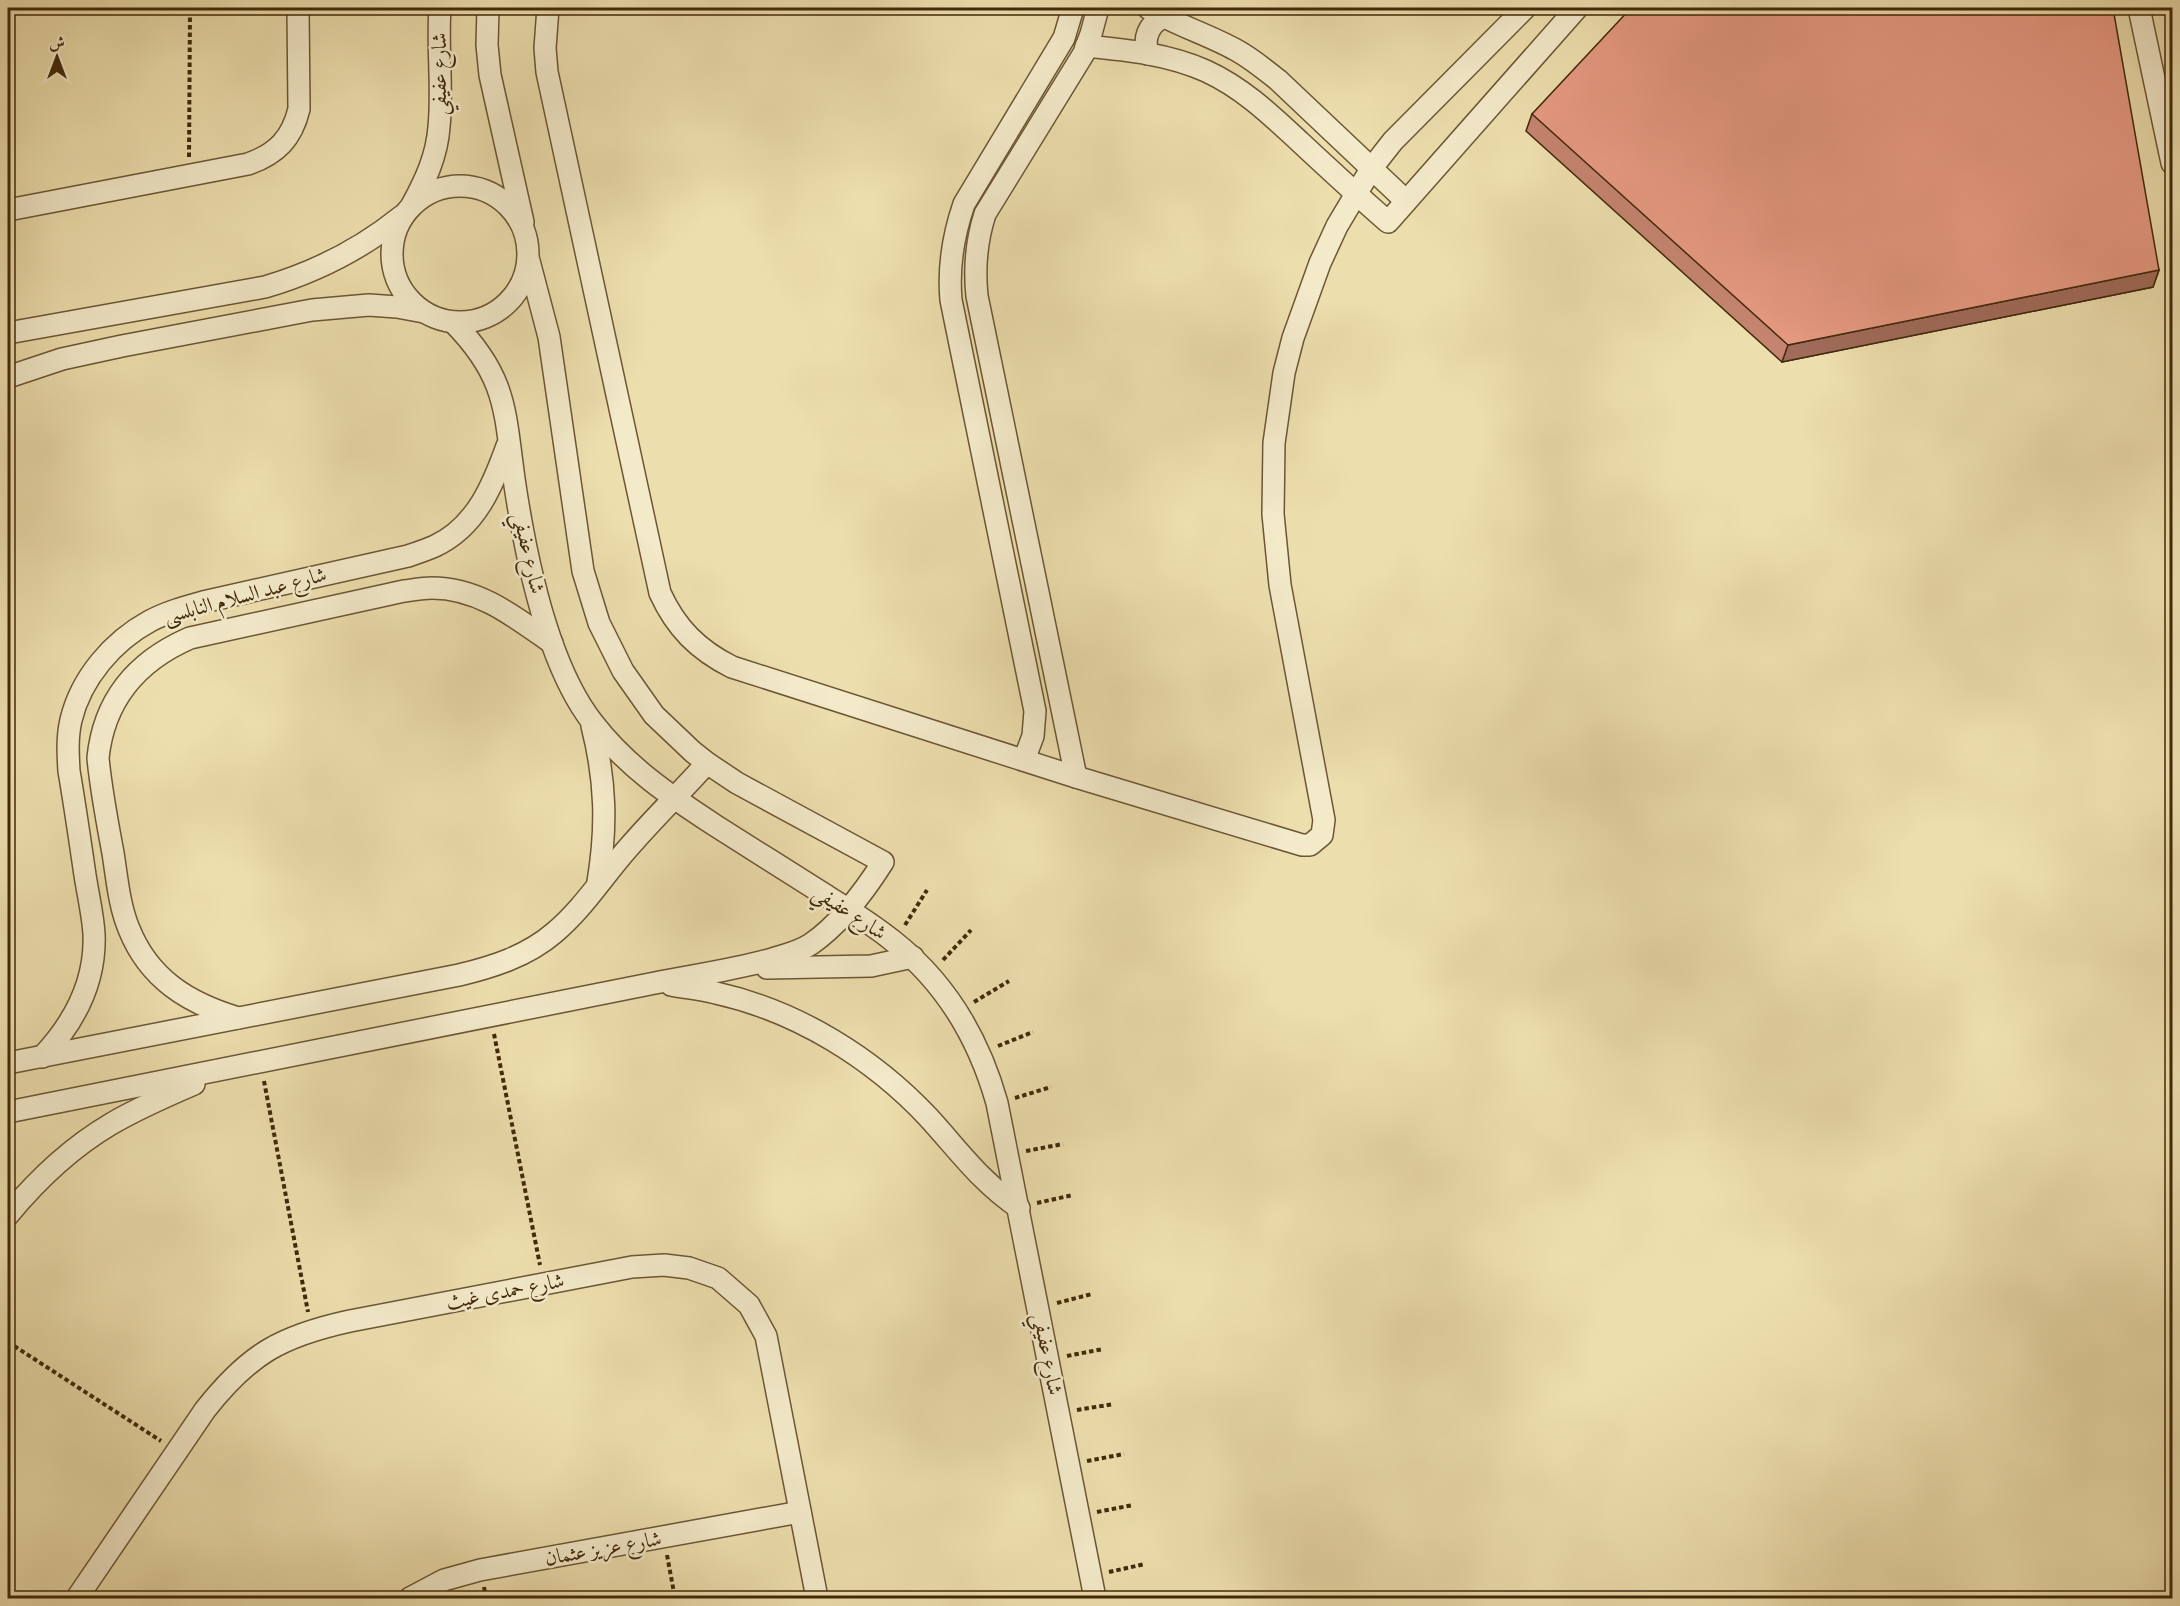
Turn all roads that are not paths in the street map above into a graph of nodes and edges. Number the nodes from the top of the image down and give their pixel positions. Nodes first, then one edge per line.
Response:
1 (298, 8) edge
2 (440, 8) edge
3 (488, 8) edge
4 (548, 8) edge
5 (1073, 8) edge
6 (1098, 8) edge
7 (1525, 8) edge
8 (1577, 8) edge
9 (2139, 8) edge
10 (1155, 12) edge
11 (1086, 46) junction
12 (1148, 54) junction
13 (1017, 116) junction
14 (1037, 130) junction
15 (2172, 163) edge
16 (1371, 169) junction
17 (1355, 193) junction
18 (1406, 201) junction
19 (409, 209) junction
20 (8, 210) edge
21 (525, 231) junction
22 (529, 261) junction
23 (977, 296) junction
24 (951, 300) junction
25 (425, 313) junction
26 (453, 322) junction
27 (8, 333) edge
28 (8, 377) edge
29 (510, 439) junction
30 (552, 643) junction
31 (590, 720) junction
32 (1067, 734) junction
33 (1033, 736) junction
34 (1024, 760) junction
35 (707, 763) junction
36 (1076, 777) junction
37 (675, 799) junction
38 (598, 885) junction
39 (848, 910) junction
40 (913, 957) junction
41 (745, 967) junction
42 (656, 983) junction
43 (238, 1018) junction
44 (42, 1057) junction
45 (8, 1064) edge
46 (229, 1069) junction
47 (8, 1112) edge
48 (1019, 1208) junction
49 (8, 1215) edge
50 (800, 1512) junction
51 (77, 1599) edge
52 (410, 1599) edge
53 (817, 1599) edge
54 (1095, 1599) edge

1 - 20 street
2 - 19 street, شارع عفيفي
3 - 21 street
4 - 34 street
5 - 13 street
6 - 11 street
7 - 16 street
8 - 18 street
9 - 15 street
10 - 12 street
10 - 16 street
11 - 12 street
11 - 14 street
12 - 17 street
13 - 14 street
13 - 24 street
14 - 23 street
16 - 17 street
16 - 18 street
17 - 18 street
17 - 36 street
19 - 21 street
19 - 25 street
19 - 27 street
21 - 22 street
22 - 26 street
22 - 35 street
23 - 24 street
23 - 32 street
24 - 33 street
25 - 26 street
25 - 28 street
26 - 29 street, شارع عفيفي
29 - 30 street, شارع عفيفي
29 - 44 street, شارع عبد السلام النابلسى
30 - 31 street, شارع عفيفي
30 - 43 street, شارع عبد السلام النابلسى
31 - 37 street, شارع عفيفي
31 - 38 street
32 - 33 street
32 - 36 street
33 - 34 street
34 - 36 street
35 - 37 street
35 - 39 street
37 - 38 street
37 - 39 street, شارع عفيفي
38 - 43 street
39 - 40 street, شارع عفيفي
39 - 41 street
40 - 41 street
40 - 48 street, شارع عفيفي
41 - 42 street
42 - 46 street
42 - 48 street
43 - 44 street
44 - 45 street
46 - 47 street
46 - 49 street
48 - 54 street, شارع عفيفي
50 - 51 street, شارع حمدى غيث
50 - 52 street, شارع عزيز عثمان
50 - 53 street, شارع حمدى غيث

